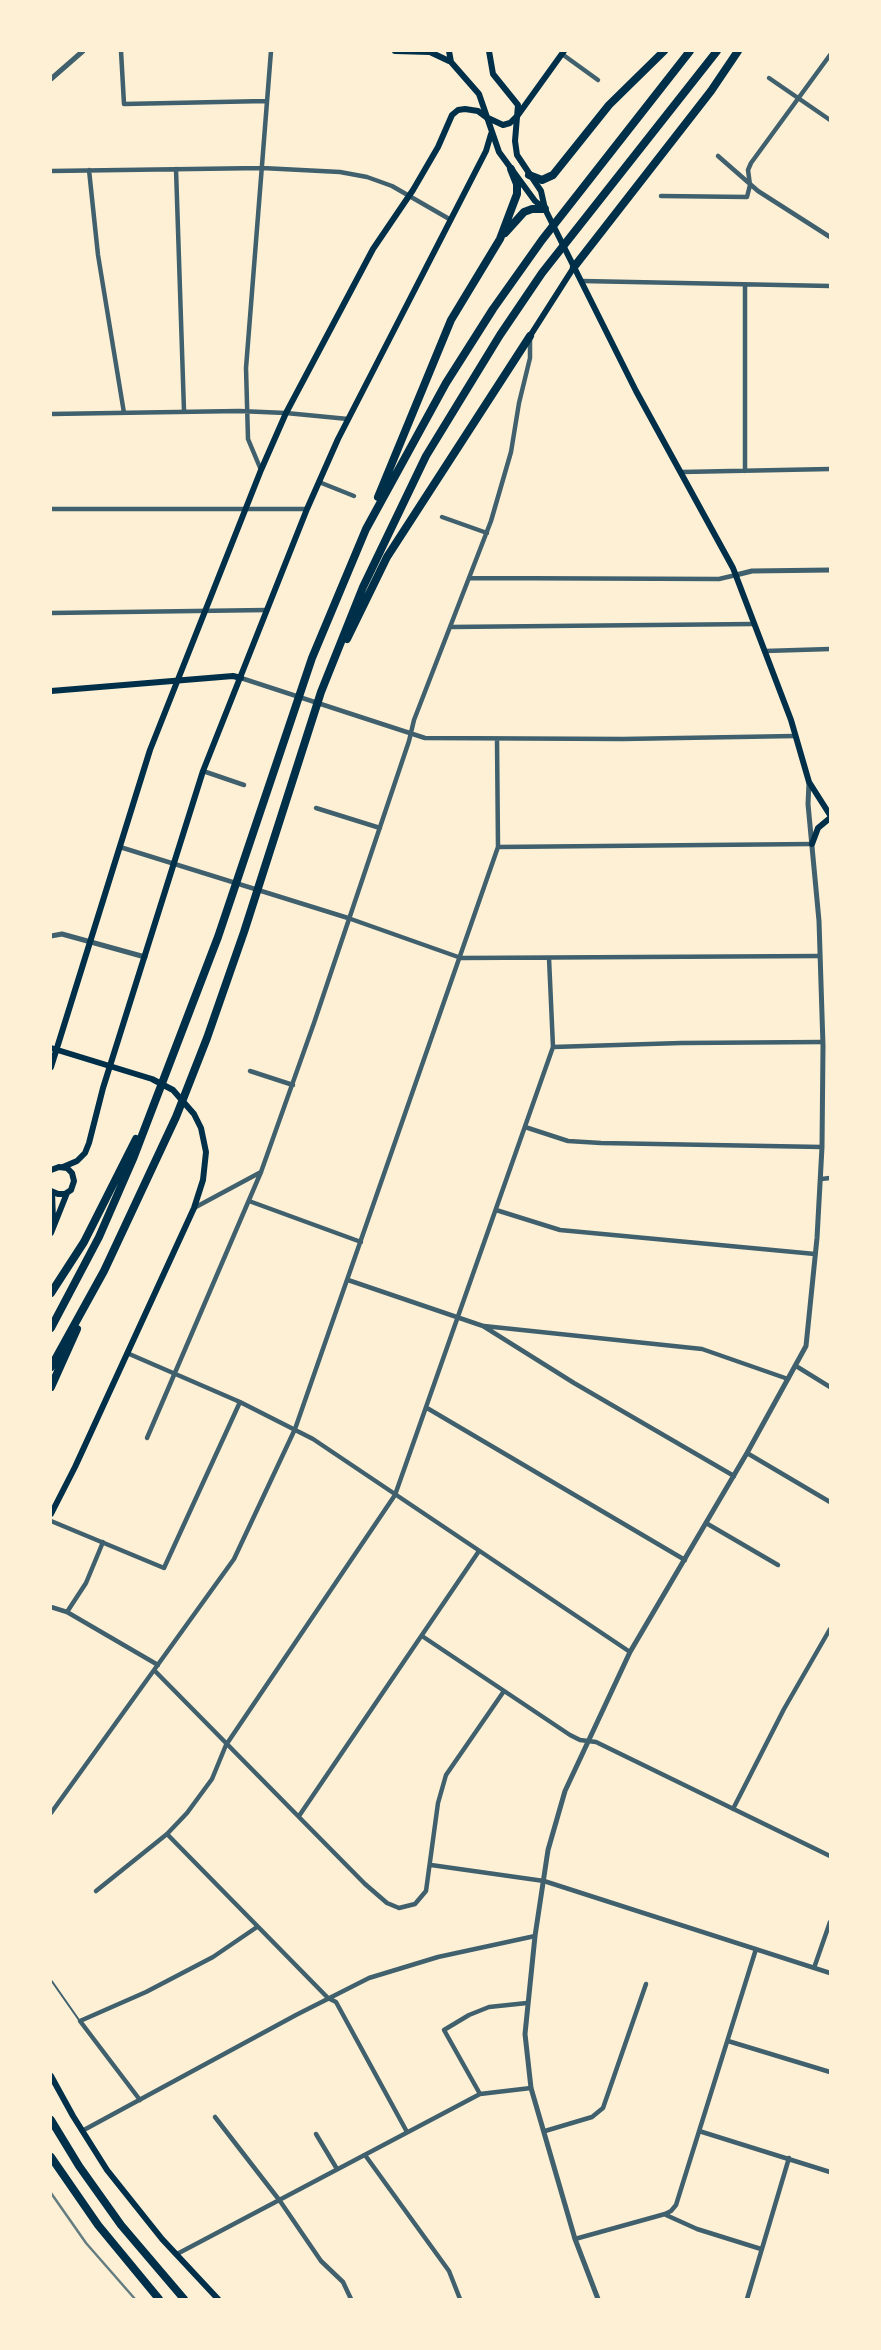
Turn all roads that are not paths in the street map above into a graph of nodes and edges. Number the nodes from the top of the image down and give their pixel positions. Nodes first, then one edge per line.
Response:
1 (83, 51) edge
2 (121, 51) edge
3 (271, 51) edge
4 (395, 51) edge
5 (449, 51) edge
6 (489, 51) edge
7 (664, 51) edge
8 (690, 51) edge
9 (717, 51) edge
10 (738, 51) edge
11 (563, 52) edge
12 (830, 55) edge
13 (451, 62) junction
14 (769, 78) dead end
15 (51, 79) edge
16 (598, 80) dead end
17 (800, 99) junction
18 (266, 101) junction
19 (518, 115) junction
20 (486, 117) junction
21 (830, 120) edge
22 (491, 134) junction
23 (718, 156) dead end
24 (262, 168) junction
25 (176, 169) junction
26 (511, 169) junction
27 (89, 170) junction
28 (51, 171) edge
29 (529, 175) junction
30 (750, 185) junction
31 (409, 196) junction
32 (661, 197) dead end
33 (545, 209) junction
34 (451, 220) junction
35 (830, 237) edge
36 (500, 239) junction
37 (571, 263) junction
38 (581, 281) junction
39 (745, 285) junction
40 (830, 286) edge
41 (530, 336) junction
42 (184, 411) junction
43 (246, 411) junction
44 (286, 412) junction
45 (124, 413) junction
46 (51, 414) edge
47 (348, 419) junction
48 (830, 469) edge
49 (261, 470) junction
50 (745, 471) junction
51 (682, 472) junction
52 (319, 482) junction
53 (354, 496) dead end
54 (246, 508) junction
55 (51, 509) edge
56 (307, 509) junction
57 (442, 517) dead end
58 (366, 528) junction
59 (487, 533) junction
60 (830, 570) edge
61 (736, 575) junction
62 (470, 578) junction
63 (267, 610) junction
64 (204, 611) junction
65 (51, 614) edge
66 (755, 624) junction
67 (450, 627) junction
68 (830, 649) edge
69 (765, 651) junction
70 (241, 678) junction
71 (177, 681) junction
72 (51, 691) edge
73 (321, 692) junction
74 (411, 734) junction
75 (795, 736) junction
76 (497, 739) junction
77 (203, 771) junction
78 (808, 782) junction
79 (244, 785) dead end
80 (316, 808) dead end
81 (830, 817) edge
82 (380, 828) junction
83 (812, 844) junction
84 (120, 846) junction
85 (498, 847) junction
86 (174, 863) junction
87 (348, 918) junction
88 (51, 936) edge
89 (90, 941) junction
90 (820, 956) junction
91 (145, 957) junction
92 (461, 958) junction
93 (549, 958) junction
94 (822, 1042) junction
95 (553, 1047) junction
96 (53, 1049) edge
97 (111, 1066) junction
98 (51, 1068) edge
99 (250, 1071) dead end
100 (293, 1085) junction
101 (153, 1105) junction
102 (525, 1127) junction
103 (822, 1147) junction
104 (55, 1167) edge
105 (261, 1172) junction
106 (830, 1178) edge
107 (821, 1179) junction
108 (51, 1191) edge
109 (67, 1192) junction
110 (249, 1201) junction
111 (194, 1208) junction
112 (496, 1210) junction
113 (52, 1229) edge
114 (361, 1242) junction
115 (816, 1254) junction
116 (104, 1271) junction
117 (348, 1280) junction
118 (51, 1293) edge
119 (458, 1316) junction
120 (483, 1326) junction
121 (51, 1328) edge
122 (127, 1353) junction
123 (796, 1366) junction
124 (51, 1367) edge
125 (174, 1374) junction
126 (788, 1379) junction
127 (51, 1387) edge
128 (830, 1387) edge
129 (240, 1402) junction
130 (427, 1408) junction
131 (295, 1429) junction
132 (147, 1438) dead end
133 (747, 1453) junction
134 (734, 1476) junction
135 (395, 1495) junction
136 (830, 1503) edge
137 (51, 1514) edge
138 (51, 1521) edge
139 (706, 1523) junction
140 (103, 1542) junction
141 (479, 1551) junction
142 (685, 1560) junction
143 (778, 1565) dead end
144 (51, 1607) edge
145 (68, 1612) junction
146 (830, 1629) edge
147 (422, 1636) junction
148 (630, 1651) junction
149 (156, 1667) junction
150 (504, 1691) junction
151 (588, 1741) junction
152 (226, 1745) junction
153 (733, 1808) junction
154 (51, 1813) edge
155 (299, 1816) junction
156 (167, 1834) junction
157 (830, 1856) edge
158 (431, 1864) junction
159 (544, 1881) junction
160 (96, 1891) dead end
161 (830, 1922) edge
162 (257, 1927) junction
163 (535, 1936) junction
164 (756, 1949) junction
165 (814, 1968) junction
166 (830, 1973) edge
167 (51, 1980) edge
168 (646, 1984) dead end
169 (328, 1998) junction
170 (527, 2003) junction
171 (80, 2021) junction
172 (728, 2041) junction
173 (830, 2073) edge
174 (51, 2076) edge
175 (531, 2088) junction
176 (480, 2094) junction
177 (140, 2100) junction
178 (215, 2117) dead end
179 (51, 2120) edge
180 (82, 2131) junction
181 (545, 2131) junction
182 (699, 2131) junction
183 (407, 2132) junction
184 (316, 2134) dead end
185 (365, 2155) junction
186 (51, 2157) edge
187 (789, 2158) junction
188 (337, 2169) junction
189 (830, 2172) edge
190 (279, 2201) junction
191 (665, 2214) junction
192 (575, 2239) junction
193 (761, 2249) junction
194 (177, 2255) junction
195 (159, 2299) edge
196 (184, 2299) edge
197 (218, 2299) edge
198 (351, 2299) edge
199 (460, 2299) edge
200 (598, 2299) edge
201 (747, 2299) edge

1 - 15 street
2 - 18 street
3 - 18 street
4 - 13 main road
5 - 13 main road
6 - 19 main road
7 - 29 highway
8 - 58 highway
9 - 73 highway
10 - 37 highway
11 - 16 street
11 - 19 main road
12 - 17 street
13 - 20 main road
14 - 17 street
17 - 21 street
17 - 30 street
18 - 24 street
19 - 20 main road
19 - 29 main road
20 - 22 main road
20 - 31 main road
22 - 26 main road
22 - 34 main road
23 - 30 street
24 - 25 street
24 - 31 street
24 - 43 street
25 - 27 street
25 - 42 street
26 - 33 main road
26 - 36 highway
27 - 28 street
27 - 45 street
29 - 33 main road
30 - 32 street
30 - 35 street
31 - 34 street
31 - 44 main road
33 - 36 highway
33 - 37 main road
34 - 47 main road
36 - 58 highway
37 - 38 main road
37 - 41 main road
38 - 39 street
38 - 51 main road
39 - 40 street
39 - 50 street
41 - 59 street
41 - 73 highway
42 - 43 street
42 - 45 street
43 - 44 street
43 - 49 street
44 - 47 street
44 - 49 main road
45 - 46 street
47 - 52 main road
48 - 50 street
49 - 54 main road
50 - 51 street
51 - 61 main road
52 - 53 street
52 - 56 main road
54 - 55 street
54 - 56 street
54 - 64 main road
56 - 63 main road
57 - 59 street
58 - 101 highway
59 - 62 street
60 - 61 street
61 - 62 street
61 - 66 main road
62 - 67 street
63 - 64 street
63 - 70 main road
64 - 65 street
64 - 71 main road
66 - 67 street
66 - 69 main road
67 - 74 street
68 - 69 street
69 - 75 main road
70 - 71 main road
70 - 74 street
70 - 77 main road
71 - 72 main road
71 - 84 main road
73 - 116 highway
74 - 76 street
74 - 82 street
75 - 76 street
75 - 78 main road
76 - 85 street
77 - 79 street
77 - 86 main road
78 - 81 main road
78 - 83 street
80 - 82 street
81 - 83 main road
82 - 87 street
83 - 85 street
83 - 90 street
84 - 86 street
84 - 89 main road
85 - 92 street
86 - 87 street
86 - 91 main road
87 - 92 street
87 - 100 street
88 - 89 street
89 - 91 street
89 - 96 main road
90 - 93 street
90 - 94 street
91 - 97 main road
92 - 93 street
92 - 114 street
93 - 95 street
94 - 95 street
94 - 103 street
95 - 102 street
96 - 97 main road
96 - 98 main road
97 - 104 main road
97 - 111 main road
99 - 100 street
100 - 105 street
101 - 118 highway
101 - 121 highway
102 - 103 street
102 - 112 street
103 - 107 street
104 - 109 main road
105 - 110 street
105 - 111 street
106 - 107 street
107 - 115 street
108 - 109 main road
108 - 113 main road
109 - 113 main road
110 - 114 street
110 - 125 street
111 - 122 main road
112 - 115 street
112 - 119 street
114 - 117 street
115 - 123 street
116 - 124 highway
116 - 127 highway
117 - 119 street
117 - 131 street
119 - 120 street
119 - 130 street
120 - 126 street
120 - 134 street
122 - 125 street
122 - 137 main road
123 - 126 street
123 - 128 street
125 - 129 street
125 - 132 street
126 - 133 street
129 - 131 street
129 - 140 street
130 - 135 street
130 - 142 street
131 - 135 street
131 - 149 street
133 - 134 street
133 - 136 street
134 - 139 street
135 - 141 street
135 - 152 street
138 - 140 street
139 - 142 street
139 - 143 street
140 - 145 street
141 - 147 street
141 - 148 street
142 - 148 street
144 - 145 street
145 - 149 street
146 - 153 street
147 - 150 street
147 - 155 street
148 - 151 street
149 - 152 street
149 - 154 street
150 - 151 street
150 - 158 street
151 - 153 street
151 - 159 street
152 - 155 street
152 - 156 street
153 - 157 street
155 - 158 street
156 - 160 street
156 - 162 street
158 - 159 street
159 - 163 street
159 - 164 street
161 - 165 street
162 - 169 street
162 - 171 street
163 - 169 street
163 - 170 street
164 - 165 street
164 - 172 street
165 - 166 street
167 - 171 lane
168 - 181 street
169 - 177 street
169 - 183 street
170 - 175 street
170 - 176 street
171 - 177 street
172 - 173 street
172 - 182 street
174 - 180 main road
175 - 176 street
175 - 181 street
176 - 183 street
177 - 180 street
178 - 190 street
179 - 196 highway
180 - 194 main road
181 - 192 street
182 - 187 street
182 - 191 street
183 - 185 street
184 - 188 street
185 - 188 street
185 - 199 street
186 - 195 highway
187 - 189 street
187 - 193 street
188 - 190 street
190 - 194 street
190 - 198 street
191 - 192 street
191 - 193 street
192 - 200 street
193 - 201 street
194 - 197 main road

